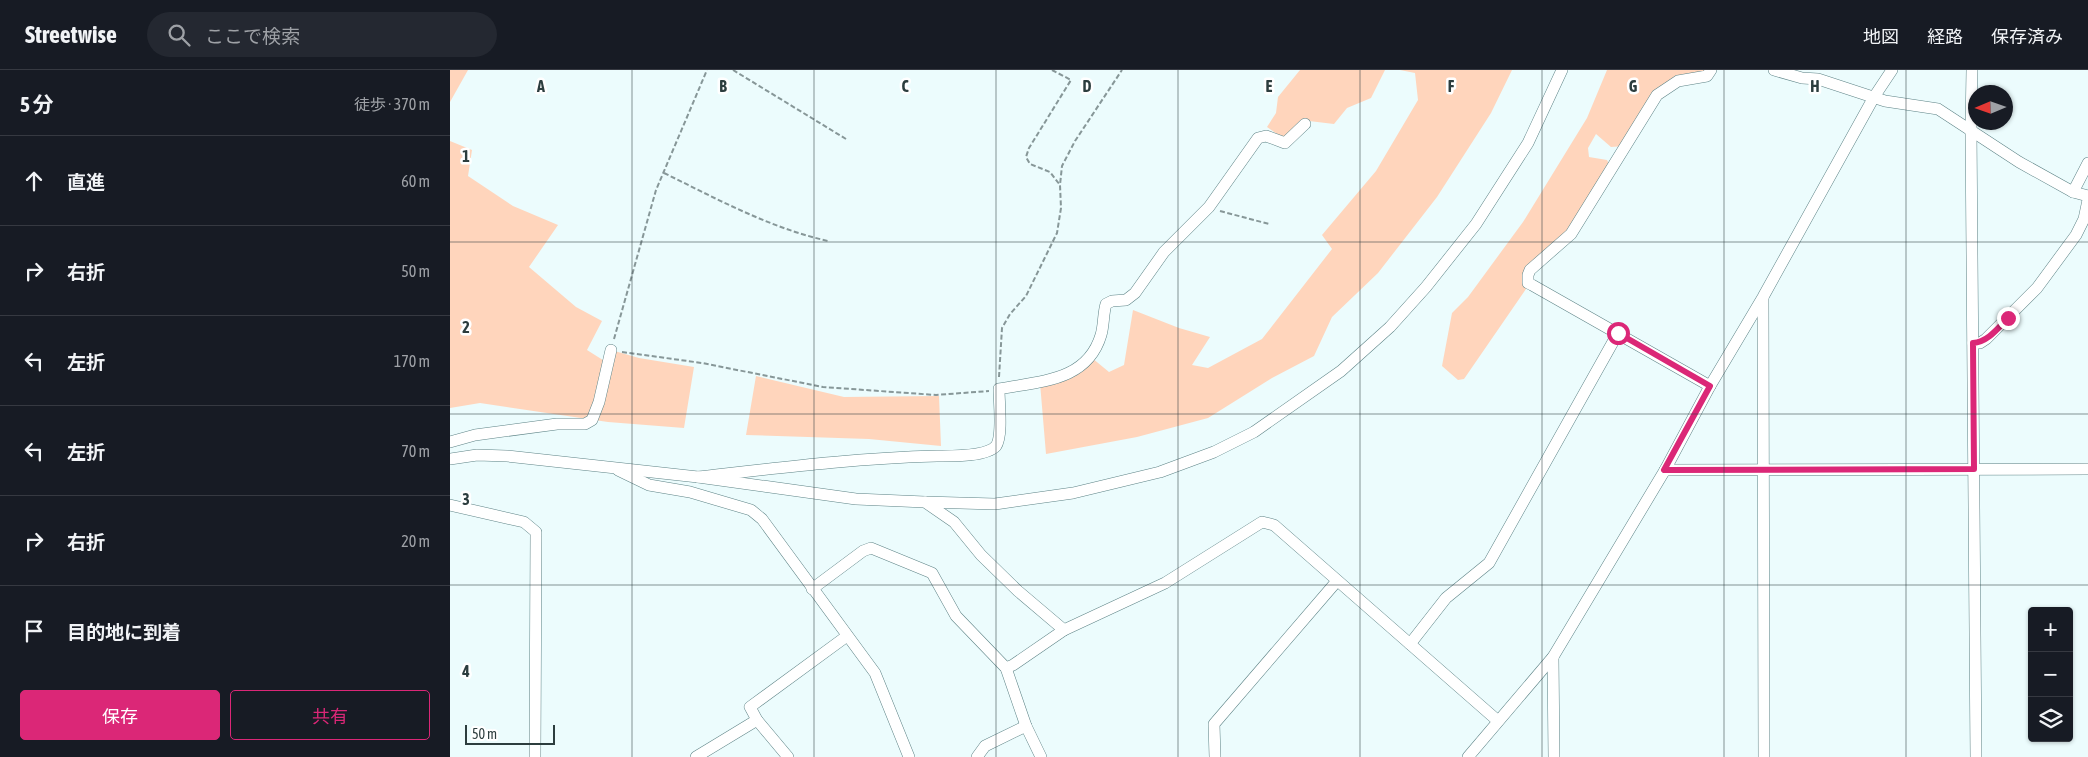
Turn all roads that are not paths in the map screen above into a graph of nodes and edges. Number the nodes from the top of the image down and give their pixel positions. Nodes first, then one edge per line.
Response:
1 (1562, 70) edge
2 (1711, 70) edge
3 (1892, 70) edge
4 (1972, 70) edge
5 (1780, 71) edge
6 (1972, 85) edge
7 (1874, 97) junction
8 (1305, 124) dead end
9 (1968, 127) edge
10 (1971, 130) edge
11 (1972, 130) edge
12 (2088, 164) edge
13 (2073, 192) junction
14 (2088, 196) edge
15 (2088, 200) edge
16 (1763, 297) junction
17 (1618, 333) junction
18 (1973, 343) junction
19 (611, 350) road end
20 (1710, 386) junction
21 (450, 442) edge
22 (450, 459) edge
23 (610, 466) junction
24 (1763, 469) junction
25 (1974, 469) junction
26 (2088, 469) edge
27 (1664, 470) junction
28 (698, 477) junction
29 (926, 502) junction
30 (450, 505) edge
31 (1337, 581) junction
32 (812, 589) junction
33 (1064, 630) junction
34 (847, 636) junction
35 (1410, 644) junction
36 (1553, 657) junction
37 (1006, 668) junction
38 (757, 720) junction
39 (1498, 721) junction
40 (1026, 726) junction
41 (535, 757) edge
42 (696, 757) edge
43 (788, 757) edge
44 (909, 757) edge
45 (977, 757) edge
46 (1041, 757) edge
47 (1215, 757) edge
48 (1468, 757) edge
49 (1554, 757) edge
50 (1764, 757) edge
51 (1976, 757) edge

1 - 29 street
2 - 17 street
3 - 7 street
4 - 6 street
5 - 7 street
7 - 9 street
7 - 16 street
8 - 28 street
10 - 18 street
11 - 13 street
12 - 13 street
13 - 14 street
15 - 18 street
16 - 20 street
16 - 24 street
17 - 20 street
17 - 35 street
18 - 25 street
19 - 21 street
20 - 27 street
22 - 23 street
23 - 28 street
23 - 32 street
24 - 25 street
24 - 27 street
24 - 50 street
25 - 26 street
25 - 51 street
27 - 36 street
28 - 29 street
29 - 33 street
30 - 41 street
31 - 33 street
31 - 35 street
31 - 47 street
32 - 34 street
32 - 37 street
33 - 37 street
34 - 38 street
34 - 44 street
35 - 39 street
36 - 39 street
36 - 49 street
37 - 40 street
38 - 42 street
38 - 43 street
39 - 48 street
40 - 45 street
40 - 46 street

